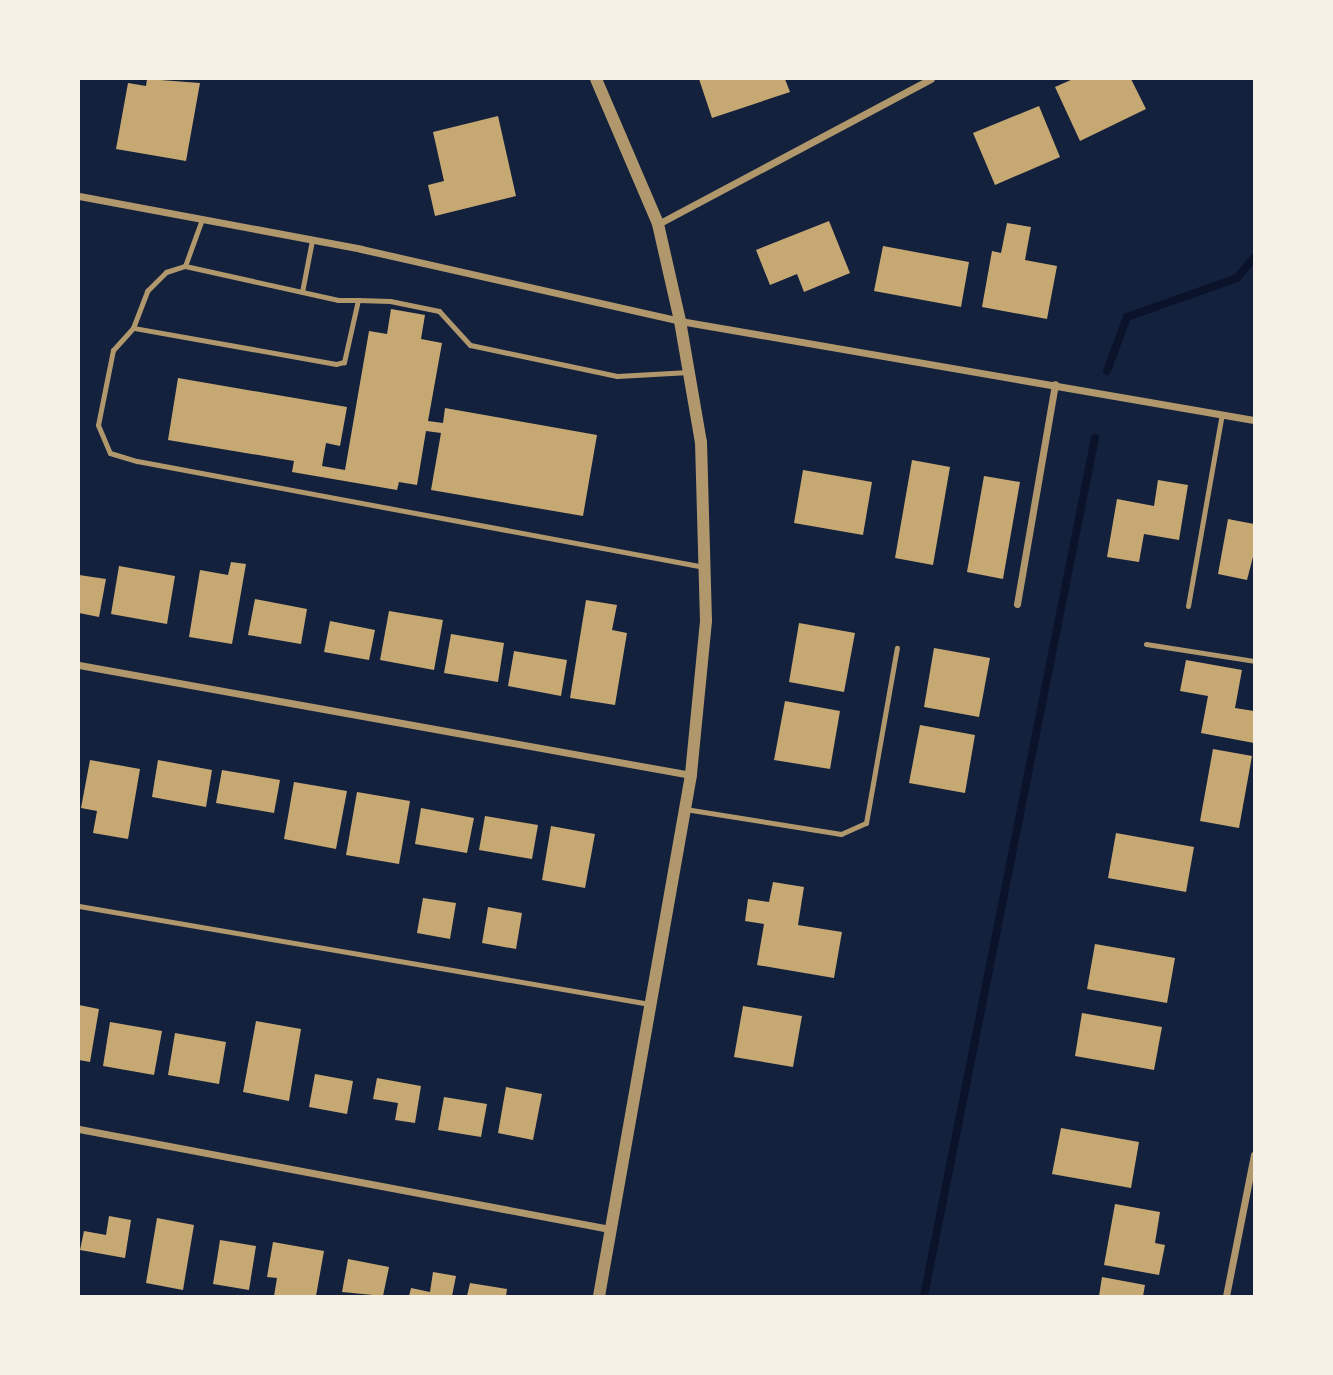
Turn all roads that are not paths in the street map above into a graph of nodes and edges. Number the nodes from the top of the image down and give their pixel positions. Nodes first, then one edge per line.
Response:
1 (596, 79) edge
2 (932, 79) edge
3 (79, 196) edge
4 (202, 219) junction
5 (658, 224) junction
6 (312, 240) junction
7 (185, 266) junction
8 (302, 292) junction
9 (358, 300) junction
10 (680, 321) junction
11 (133, 328) junction
12 (689, 372) junction
13 (1055, 384) junction
14 (1222, 414) junction
15 (1254, 420) edge
16 (705, 567) junction
17 (1017, 604) dead end
18 (1188, 606) dead end
19 (1146, 644) dead end
20 (897, 648) dead end
21 (1254, 661) edge
22 (79, 665) edge
23 (691, 775) junction
24 (685, 809) junction
25 (79, 906) edge
26 (650, 1004) junction
27 (79, 1129) edge
28 (1254, 1155) edge
29 (610, 1229) junction
30 (599, 1296) edge
31 (1226, 1296) edge

1 - 5 street
2 - 5 street
3 - 4 street
4 - 6 street
4 - 7 lane
5 - 10 street
6 - 8 lane
6 - 10 street
7 - 8 lane
7 - 11 lane
8 - 9 lane
9 - 11 lane
9 - 12 lane
10 - 12 street
10 - 13 street
11 - 16 lane
12 - 16 street
13 - 14 street
13 - 17 street
14 - 15 street
14 - 18 lane
16 - 23 street
19 - 21 lane
20 - 24 lane
22 - 23 street
23 - 24 street
24 - 26 street
25 - 26 lane
26 - 29 street
27 - 29 street
28 - 31 street
29 - 30 street

